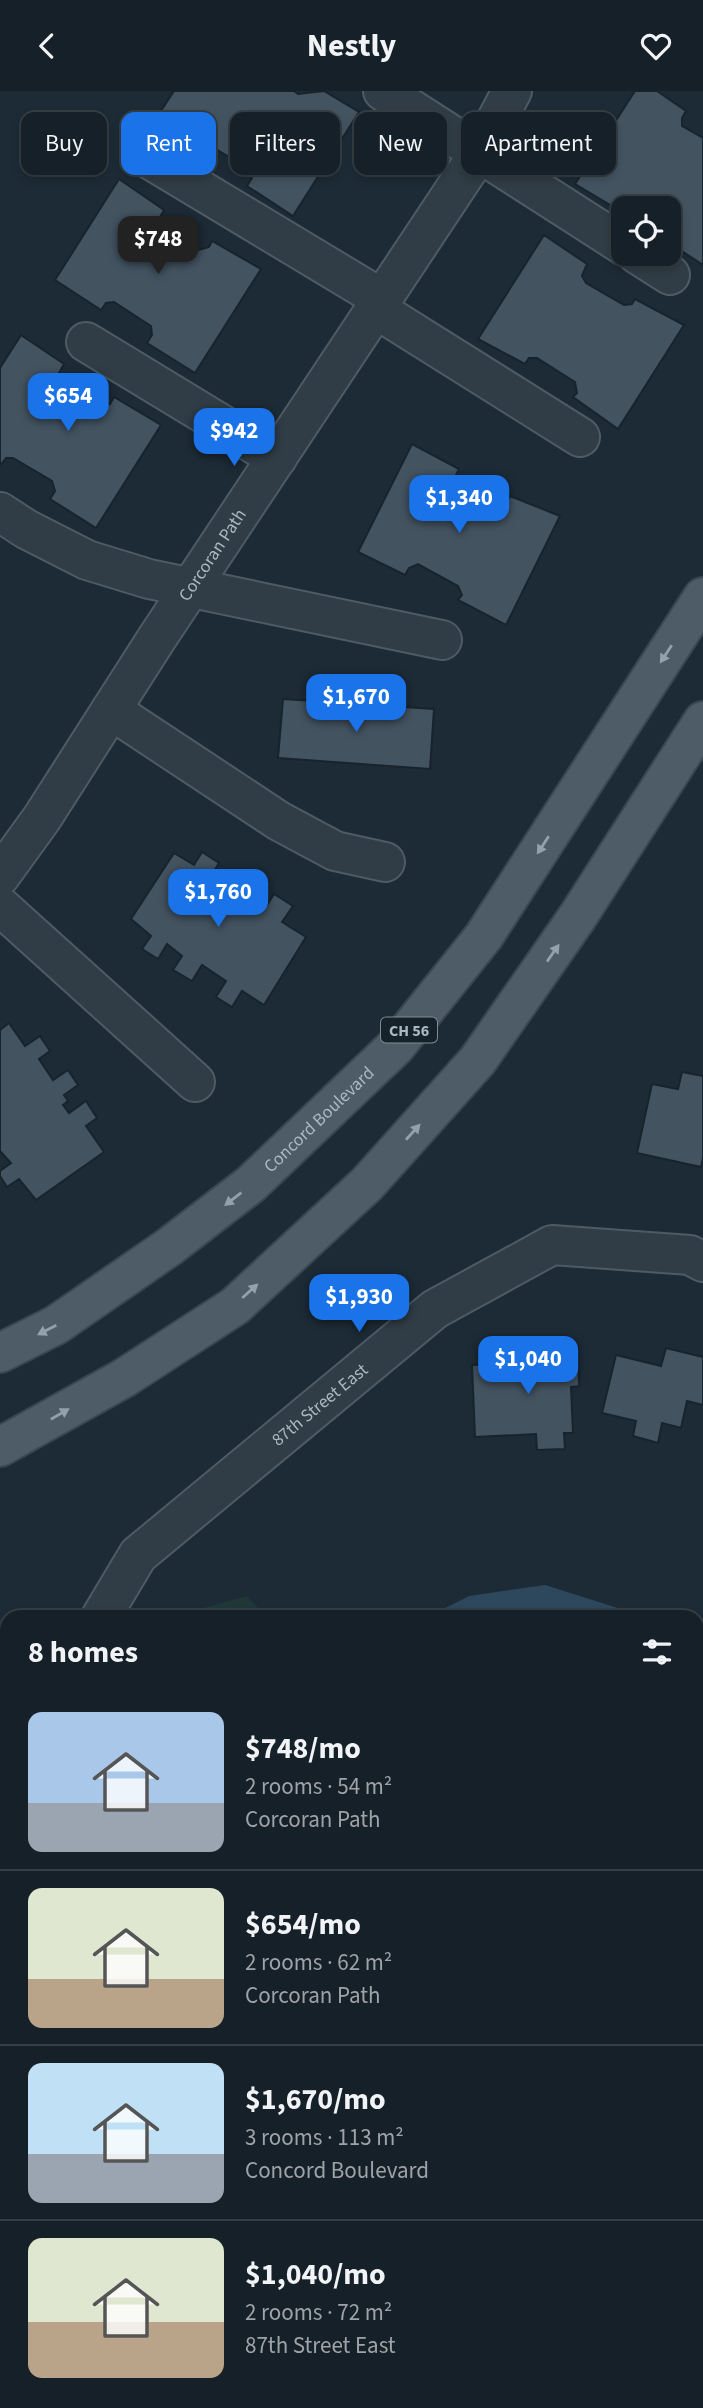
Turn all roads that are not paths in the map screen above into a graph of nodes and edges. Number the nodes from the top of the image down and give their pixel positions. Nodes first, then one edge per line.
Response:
1 (383, 91) edge
2 (512, 91) edge
3 (501, 112) edge
4 (461, 141) edge
5 (175, 175) edge
6 (464, 175) edge
7 (513, 175) edge
8 (611, 237) edge
9 (656, 266) edge
10 (670, 275) dead end
11 (379, 304) junction
12 (86, 342) dead end
13 (580, 437) dead end
14 (276, 458) junction
15 (0, 512) edge
16 (191, 587) junction
17 (703, 597) edge
18 (443, 641) dead end
19 (111, 710) junction
20 (703, 721) edge
21 (384, 862) dead end
22 (0, 876) edge
23 (0, 906) edge
24 (195, 1082) dead end
25 (703, 1262) edge
26 (0, 1353) edge
27 (0, 1447) edge
28 (105, 1610) edge

1 - 4 street
2 - 3 street, Corcoran Path
5 - 11 street
6 - 11 street, Corcoran Path
7 - 8 street
9 - 10 street
11 - 13 street
11 - 14 street, Corcoran Path
12 - 14 street
14 - 16 street, Corcoran Path
15 - 16 street
16 - 18 street
16 - 19 street, Corcoran Path
17 -> 26 main road, Concord Boulevard / CH 56
19 - 21 street
19 - 22 street, Corcoran Path
27 -> 20 main road
23 - 24 street
25 - 28 street, 87th Street East

